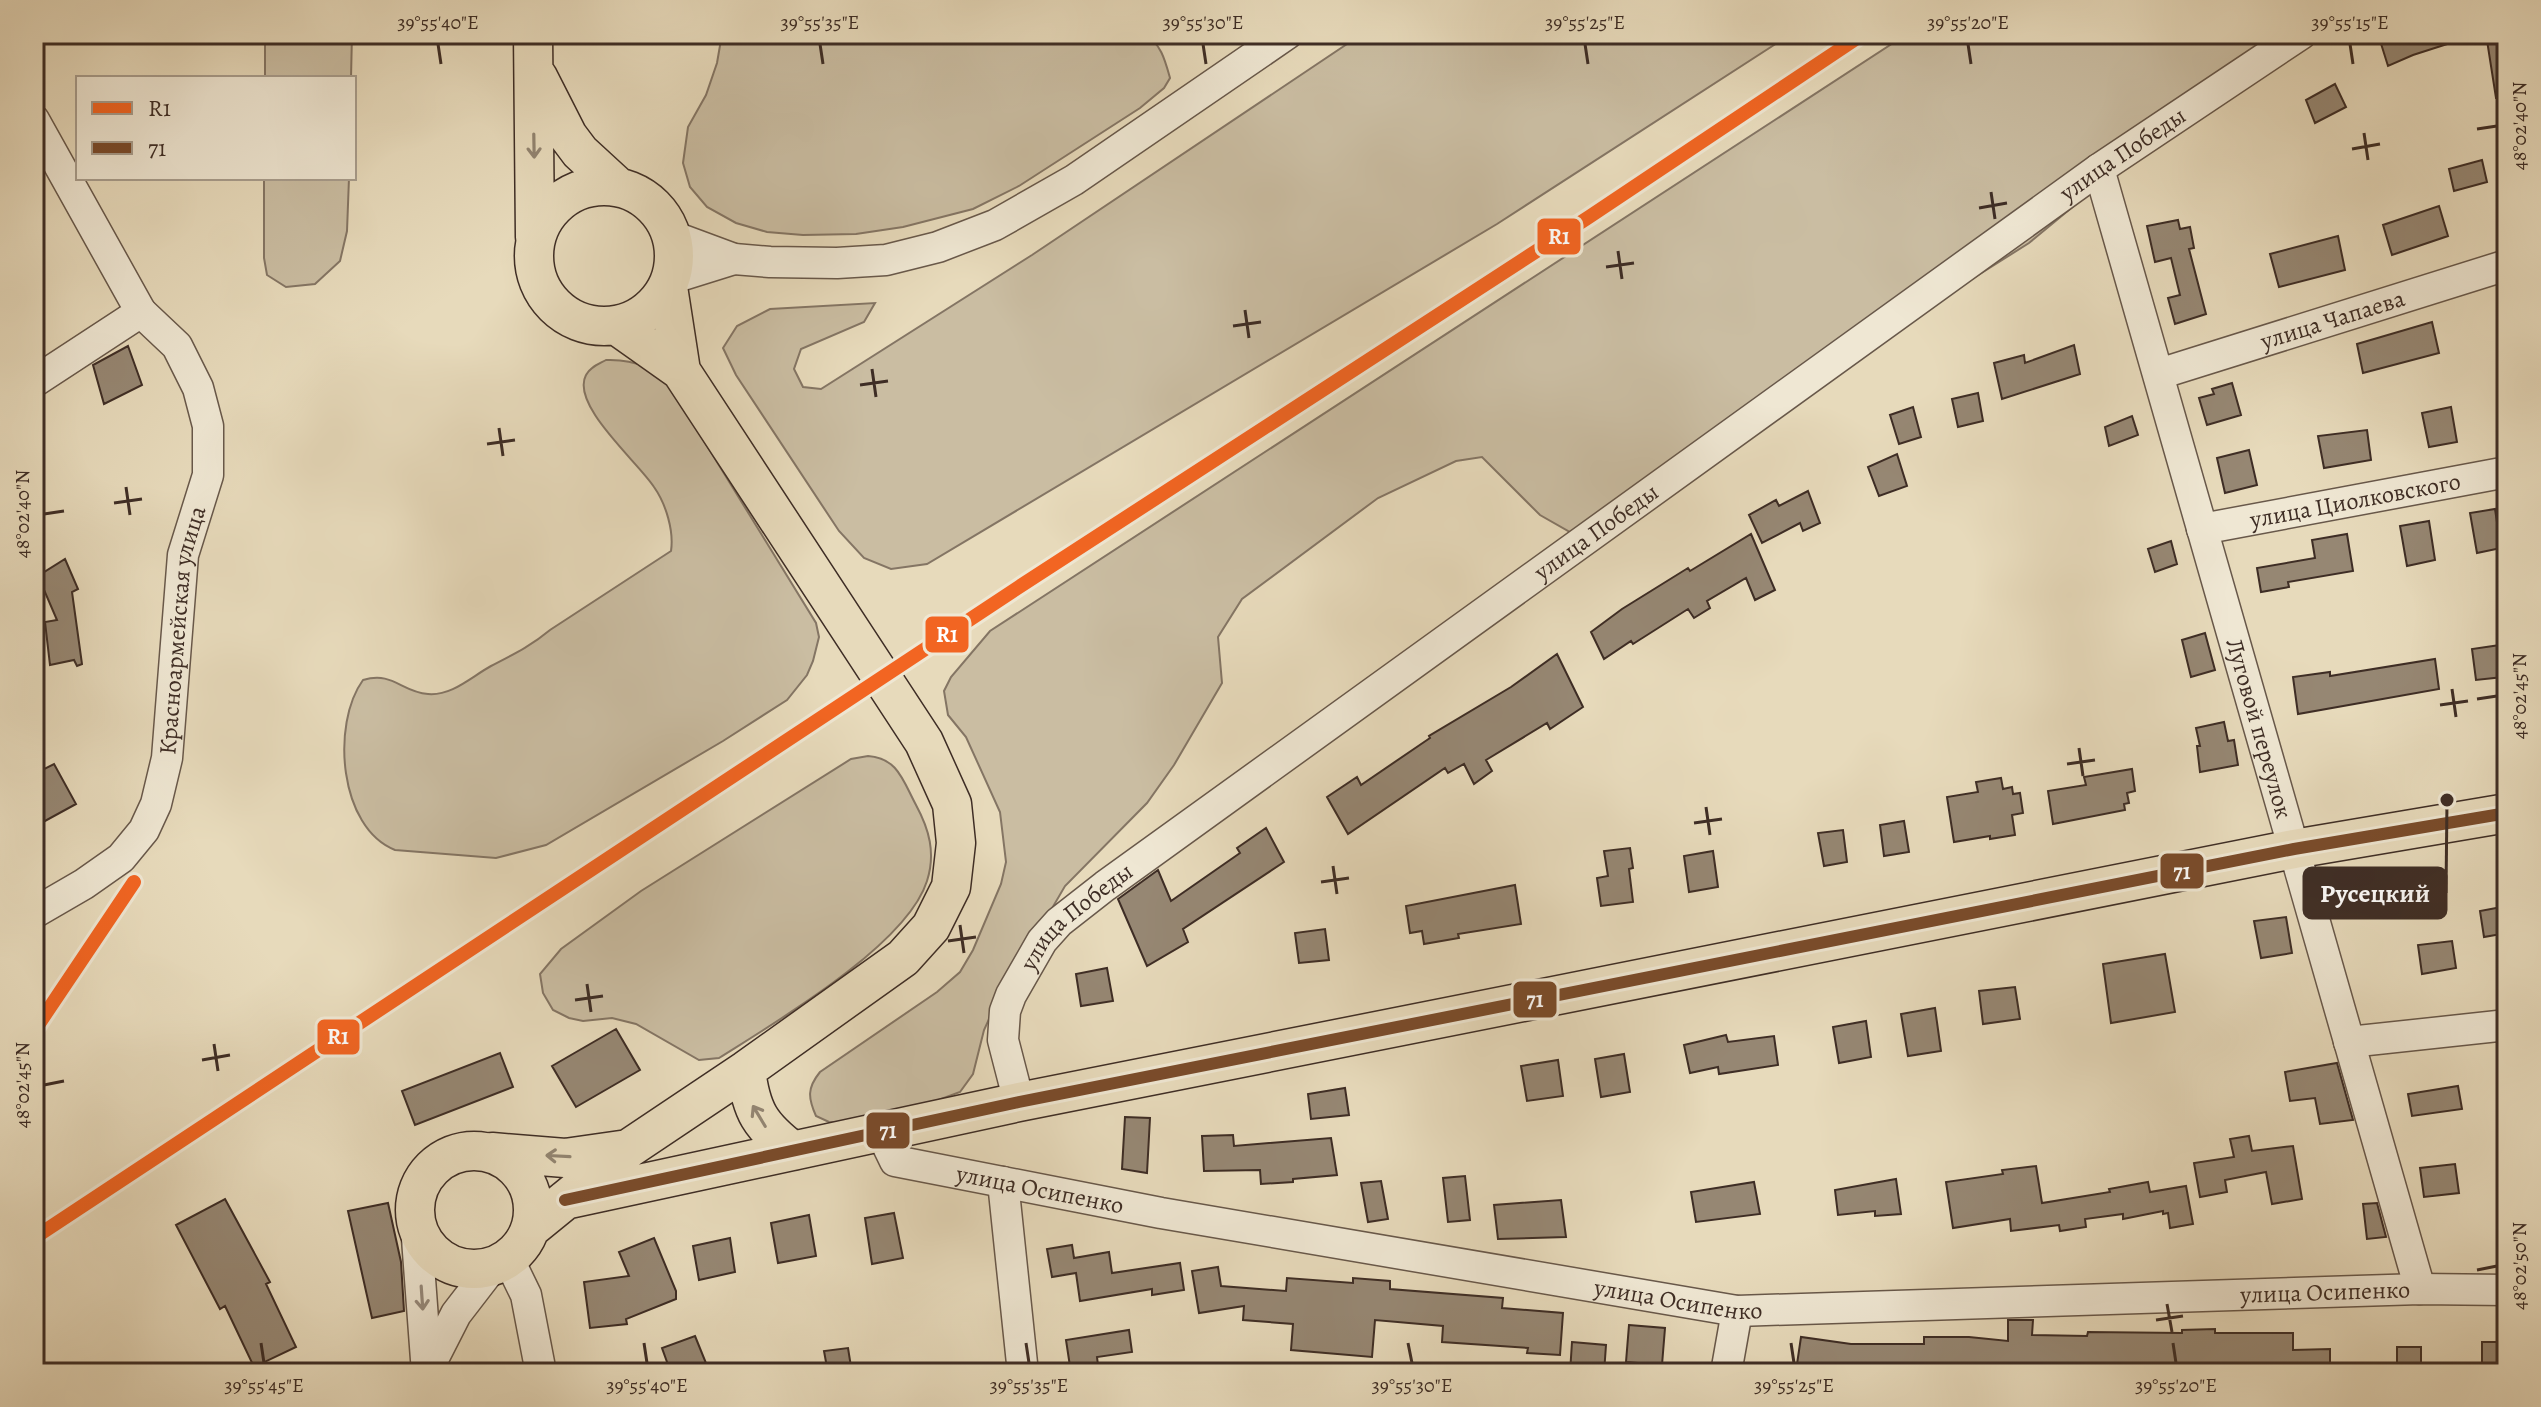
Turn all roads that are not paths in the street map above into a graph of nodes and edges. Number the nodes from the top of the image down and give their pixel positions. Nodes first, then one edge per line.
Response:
1 (1287, 34) edge
2 (2301, 34) edge
3 (533, 51) edge
4 (34, 120) edge
5 (2099, 169) junction
6 (617, 186) junction
7 (672, 236) junction
8 (535, 237) junction
9 (734, 259) junction
10 (2507, 265) edge
11 (669, 283) junction
12 (141, 312) junction
13 (616, 325) junction
14 (681, 371) junction
15 (2159, 374) junction
16 (34, 382) edge
17 (2507, 472) edge
18 (2202, 529) junction
19 (2507, 813) edge
20 (2294, 849) junction
21 (34, 913) edge
22 (2507, 1025) edge
23 (2349, 1042) junction
24 (746, 1070) junction
25 (1019, 1102) junction
26 (881, 1132) junction
27 (628, 1149) junction
28 (793, 1151) junction
29 (488, 1152) junction
30 (1003, 1182) junction
31 (565, 1200) junction
32 (416, 1225) junction
33 (531, 1228) junction
34 (500, 1262) junction
35 (2420, 1289) junction
36 (2507, 1290) edge
37 (1737, 1311) junction
38 (427, 1372) edge
39 (541, 1373) edge
40 (1023, 1373) edge
41 (1726, 1373) edge

1 - 9 street
2 - 5 street, улица Победы
3 - 6 main road
3 -> 8 main road
4 - 12 street, Красноармейская улица
5 - 15 street, Луговой переулок
5 - 25 street, улица Победы
6 - 7 main road
6 - 8 main road
7 - 9 street
7 - 11 main road
8 - 13 main road
9 - 11 street
10 - 15 street, улица Чапаева
11 - 13 main road
11 - 14 main road
12 - 16 street
12 - 21 street, Красноармейская улица
13 - 14 main road
14 - 24 main road
15 - 18 street, Луговой переулок
17 - 18 street, улица Циолковского
18 - 20 street, Луговой переулок
19 - 20 main road
20 - 23 street, Луговой переулок
20 - 25 main road
22 - 23 street
23 - 35 street, Луговой переулок
24 - 27 main road
28 -> 24 main road
25 - 26 main road
26 - 28 main road
26 - 30 street, улица Осипенко
27 -> 29 main road
27 - 31 main road
28 - 31 main road
29 - 32 main road
29 - 33 main road
30 - 37 street, улица Осипенко
30 - 40 street
31 - 33 main road
32 - 34 main road
32 -> 38 street
33 - 34 main road
34 - 38 street
34 - 39 street
35 - 36 street, улица Осипенко
35 - 37 street, улица Осипенко
37 - 41 street

